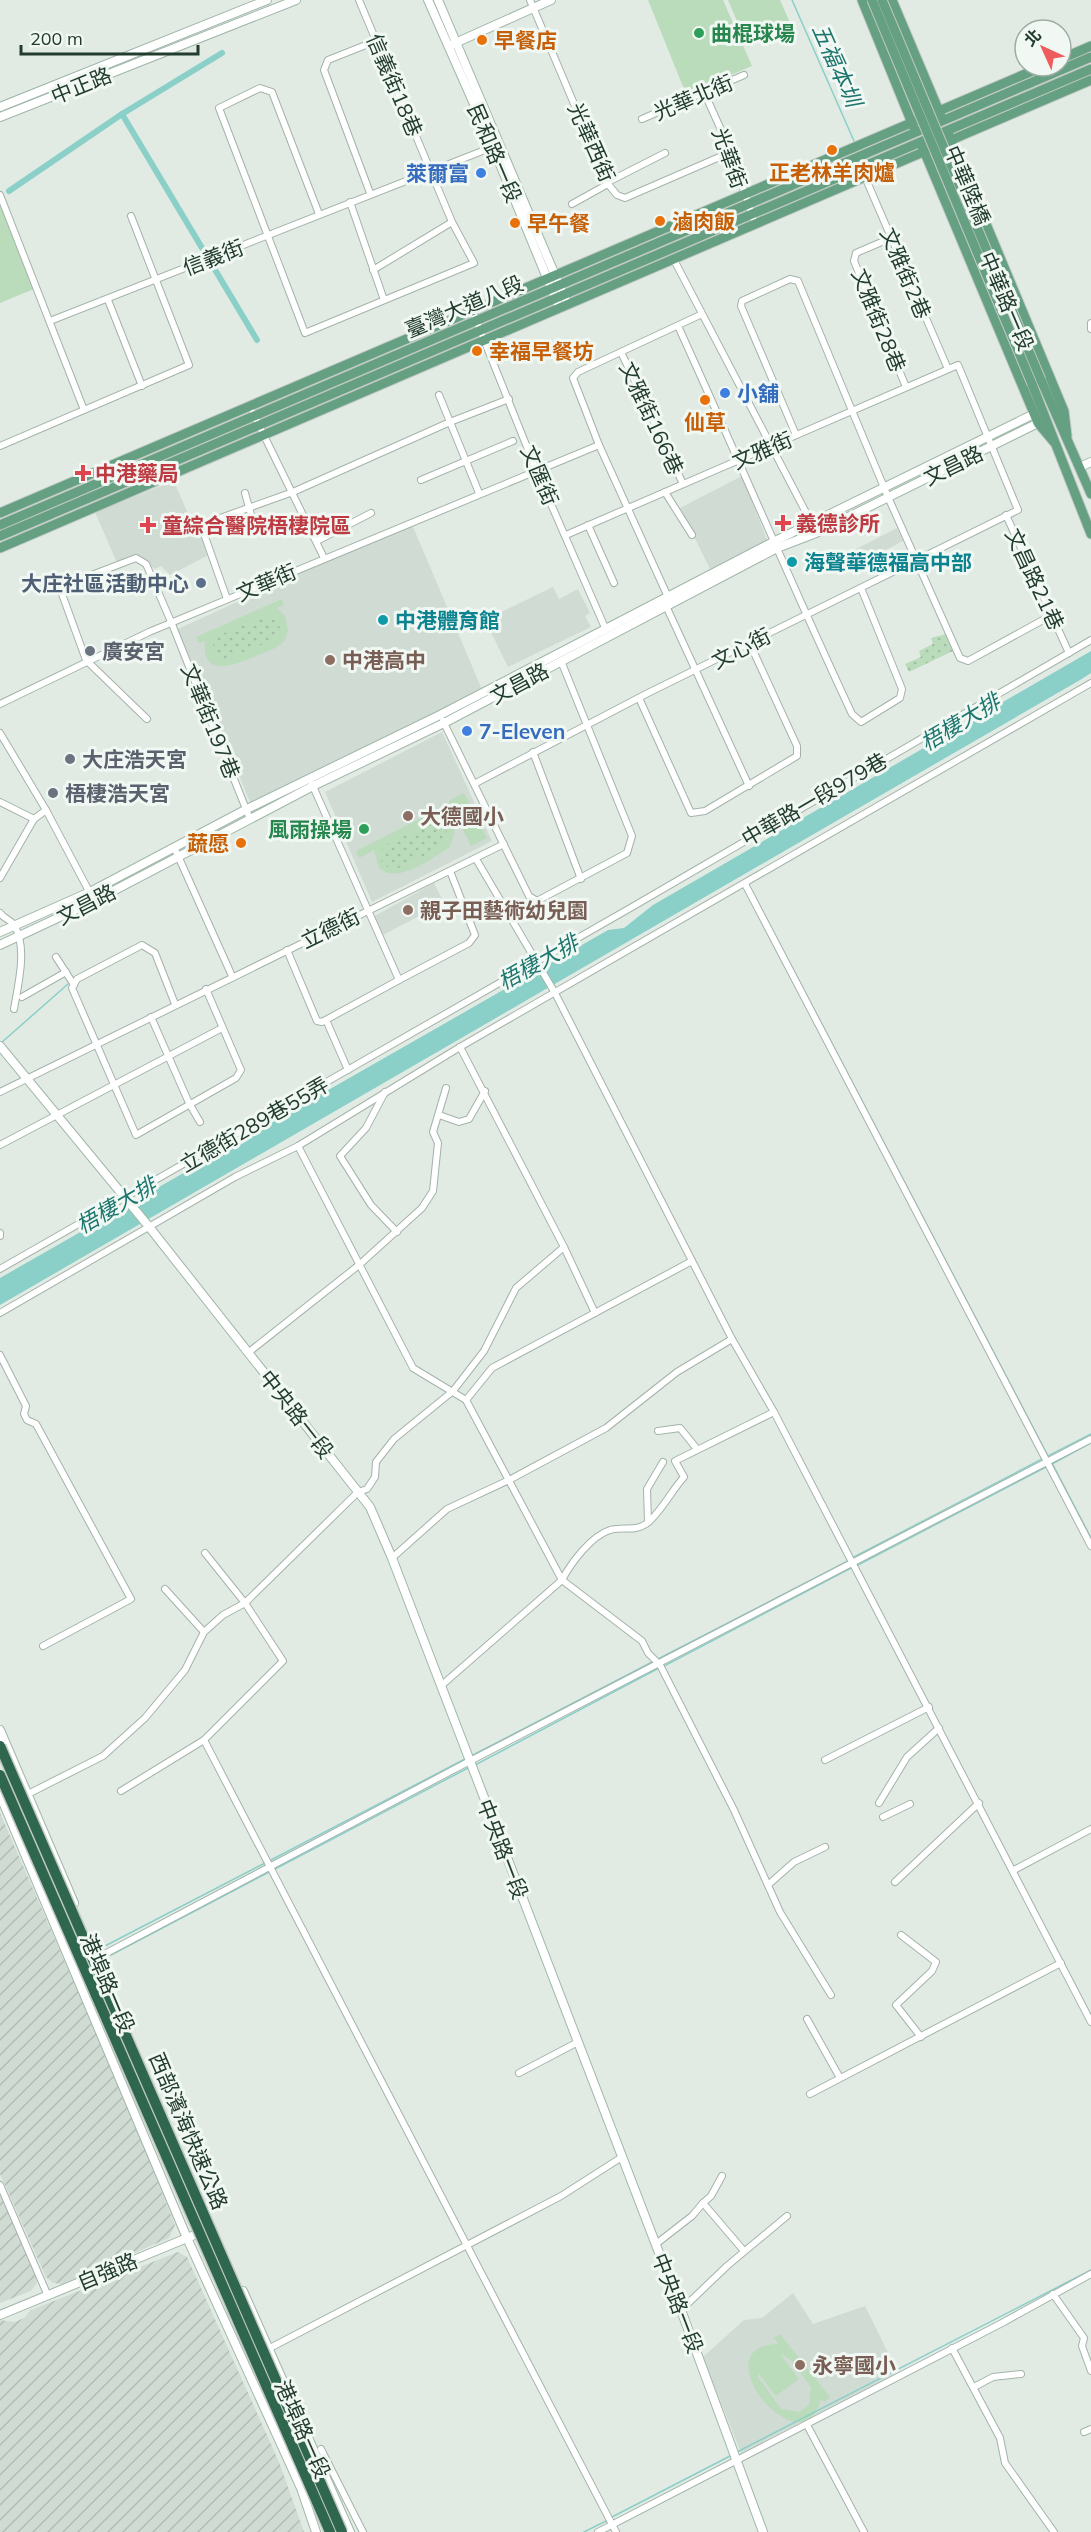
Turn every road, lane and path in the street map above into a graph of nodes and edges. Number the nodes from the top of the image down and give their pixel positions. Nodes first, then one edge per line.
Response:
1 (267, 0) edge
2 (296, 0) edge
3 (359, 0) edge
4 (428, 0) edge
5 (438, 0) edge
6 (551, 0) edge
7 (862, 0) edge
8 (872, 0) edge
9 (882, 0) edge
10 (892, 0) edge
11 (532, 4) edge
12 (376, 41) junction
13 (452, 45) junction
14 (1091, 46) edge
15 (1073, 54) edge
16 (1091, 57) edge
17 (1091, 69) edge
18 (744, 75) dead end
19 (1016, 78) edge
20 (1091, 80) edge
21 (704, 92) junction
22 (0, 107) edge
23 (939, 111) junction
24 (0, 117) edge
25 (642, 118) dead end
26 (912, 122) junction
27 (945, 125) junction
28 (918, 137) junction
29 (951, 140) junction
30 (497, 145) junction
31 (924, 151) junction
32 (731, 152) junction
33 (665, 153) dead end
34 (430, 171) junction
35 (865, 177) junction
36 (608, 183) junction
37 (370, 193) junction
38 (0, 195) edge
39 (743, 195) junction
40 (350, 202) junction
41 (572, 204) dead end
42 (747, 204) junction
43 (319, 214) junction
44 (751, 214) junction
45 (131, 216) dead end
46 (452, 222) junction
47 (755, 224) junction
48 (268, 235) junction
49 (891, 238) junction
50 (676, 246) junction
51 (672, 259) junction
52 (373, 270) junction
53 (552, 276) junction
54 (156, 278) junction
55 (557, 291) junction
56 (108, 300) junction
57 (384, 300) junction
58 (563, 306) junction
59 (472, 310) junction
60 (700, 315) junction
61 (476, 320) junction
62 (50, 321) junction
63 (678, 326) junction
64 (480, 330) junction
65 (484, 339) junction
66 (621, 352) junction
67 (948, 369) junction
68 (1037, 382) junction
69 (142, 386) junction
70 (906, 387) junction
71 (439, 395) dead end
72 (509, 399) junction
73 (84, 410) junction
74 (854, 410) junction
75 (1036, 418) junction
76 (256, 419) junction
77 (450, 422) junction
78 (796, 435) junction
79 (987, 436) junction
80 (1067, 436) junction
81 (513, 441) dead end
82 (1054, 442) junction
83 (599, 445) junction
84 (0, 446) edge
85 (992, 446) junction
86 (770, 447) junction
87 (466, 460) junction
88 (740, 460) junction
89 (1091, 462) edge
90 (1080, 467) junction
91 (537, 472) junction
92 (421, 480) dead end
93 (683, 484) junction
94 (884, 487) junction
95 (293, 492) junction
96 (666, 492) junction
97 (245, 493) dead end
98 (479, 493) junction
99 (1091, 494) edge
100 (888, 497) junction
101 (249, 508) junction
102 (627, 508) junction
103 (0, 513) edge
104 (371, 513) dead end
105 (1006, 515) junction
106 (812, 524) junction
107 (0, 525) edge
108 (588, 525) junction
109 (256, 533) dead end
110 (1091, 534) edge
111 (566, 535) junction
112 (692, 535) dead end
113 (0, 536) edge
114 (317, 541) junction
115 (776, 545) junction
116 (0, 548) edge
117 (324, 558) junction
118 (918, 560) junction
119 (614, 583) dead end
120 (861, 588) junction
121 (668, 597) junction
122 (227, 599) junction
123 (667, 608) junction
124 (806, 615) junction
125 (1052, 615) junction
126 (172, 624) junction
127 (604, 629) junction
128 (614, 635) junction
129 (1091, 640) edge
130 (750, 644) junction
131 (1069, 652) junction
132 (87, 660) junction
133 (561, 661) junction
134 (696, 671) junction
135 (1091, 683) edge
136 (639, 698) junction
137 (0, 704) edge
138 (147, 719) dead end
139 (442, 719) junction
140 (587, 724) junction
141 (0, 733) edge
142 (533, 752) junction
143 (311, 782) junction
144 (476, 783) junction
145 (749, 786) junction
146 (0, 802) edge
147 (46, 810) junction
148 (245, 810) junction
149 (34, 819) junction
150 (250, 819) junction
151 (504, 844) junction
152 (176, 851) junction
153 (476, 859) junction
154 (450, 871) junction
155 (0, 876) edge
156 (581, 879) junction
157 (745, 884) junction
158 (90, 892) junction
159 (94, 901) junction
160 (368, 910) junction
161 (0, 913) edge
162 (14, 925) junction
163 (0, 932) edge
164 (19, 936) junction
165 (0, 945) edge
166 (286, 950) junction
167 (56, 957) dead end
168 (537, 959) junction
169 (66, 972) junction
170 (232, 976) junction
171 (399, 980) junction
172 (74, 985) junction
173 (206, 989) junction
174 (555, 993) junction
175 (22, 997) dead end
176 (175, 1004) junction
177 (14, 1010) dead end
178 (151, 1017) junction
179 (326, 1020) junction
180 (222, 1028) junction
181 (98, 1043) junction
182 (0, 1046) edge
183 (460, 1047) junction
184 (167, 1056) junction
185 (348, 1070) junction
186 (28, 1079) junction
187 (115, 1085) junction
188 (446, 1088) dead end
189 (386, 1091) junction
190 (485, 1091) junction
191 (0, 1092) edge
192 (189, 1103) junction
193 (439, 1115) junction
194 (56, 1116) junction
195 (200, 1122) dead end
196 (0, 1145) edge
197 (298, 1146) junction
198 (125, 1200) junction
199 (148, 1225) junction
200 (397, 1232) junction
201 (564, 1247) junction
202 (692, 1261) junction
203 (359, 1265) junction
204 (0, 1269) edge
205 (0, 1313) edge
206 (595, 1313) junction
207 (732, 1340) junction
208 (249, 1352) junction
209 (0, 1355) edge
210 (453, 1391) junction
211 (466, 1400) junction
212 (774, 1412) junction
213 (658, 1431) dead end
214 (1091, 1439) edge
215 (697, 1449) junction
216 (663, 1462) dead end
217 (1047, 1462) junction
218 (509, 1480) junction
219 (358, 1492) junction
220 (648, 1522) junction
221 (1091, 1546) edge
222 (205, 1553) dead end
223 (392, 1558) junction
224 (854, 1563) junction
225 (562, 1580) junction
226 (165, 1589) dead end
227 (244, 1603) junction
228 (204, 1632) junction
229 (43, 1646) dead end
230 (660, 1665) junction
231 (442, 1685) junction
232 (929, 1707) junction
233 (939, 1728) junction
234 (0, 1730) edge
235 (204, 1740) junction
236 (0, 1746) edge
237 (825, 1760) dead end
238 (470, 1761) junction
239 (0, 1775) edge
240 (23, 1783) junction
241 (121, 1791) dead end
242 (0, 1794) edge
243 (28, 1794) junction
244 (879, 1803) dead end
245 (979, 1803) junction
246 (910, 1804) dead end
247 (884, 1818) dead end
248 (1091, 1829) edge
249 (825, 1847) dead end
250 (270, 1867) junction
251 (1014, 1870) junction
252 (895, 1882) dead end
253 (768, 1886) junction
254 (901, 1935) dead end
255 (97, 1957) junction
256 (1061, 1963) junction
257 (75, 1970) junction
258 (831, 1995) dead end
259 (807, 2019) dead end
260 (1091, 2022) edge
261 (921, 2037) junction
262 (578, 2042) junction
263 (519, 2073) dead end
264 (840, 2078) junction
265 (810, 2094) dead end
266 (622, 2157) junction
267 (722, 2176) dead end
268 (0, 2185) edge
269 (703, 2203) junction
270 (787, 2216) dead end
271 (215, 2227) junction
272 (187, 2238) junction
273 (656, 2244) junction
274 (466, 2246) junction
275 (744, 2251) junction
276 (1091, 2274) edge
277 (1053, 2294) junction
278 (48, 2296) junction
279 (681, 2310) junction
280 (0, 2315) edge
281 (952, 2348) junction
282 (268, 2349) junction
283 (1091, 2371) edge
284 (1021, 2374) dead end
285 (974, 2387) junction
286 (807, 2425) junction
287 (1091, 2429) edge
288 (1084, 2432) dead end
289 (321, 2449) dead end
290 (737, 2461) junction
291 (325, 2479) junction
292 (301, 2488) junction
293 (612, 2525) junction
294 (759, 2530) edge
295 (316, 2532) edge
296 (336, 2532) edge
297 (350, 2532) edge
298 (363, 2532) edge
299 (598, 2532) edge
300 (616, 2532) edge
301 (864, 2532) edge
302 (1054, 2532) edge

1 - 22 street, 中正路
2 - 24 street, 中正路
3 - 12 street, 信義街18巷
4 - 13 street, 民和路一段
5 - 13 street, 民和路一段
6 - 11 street
7 - 26 main road, 中華路一段
8 - 68 main road, 中華陸橋, bridge
9 - 68 main road, 中華陸橋, bridge
10 - 23 main road, 中華路一段
11 - 13 street
11 - 36 street, 光華西街
12 - 34 street, 信義街18巷
12 - 37 street
13 - 30 street, 民和路一段
14 - 15 main road
16 - 27 main road, 臺灣大道八段
17 - 27 main road, 臺灣大道八段
18 - 21 street, 光華北街
19 - 23 main road, 臺灣大道八段
20 - 29 main road, 臺灣大道八段
21 - 25 street, 光華北街
21 - 32 street, 光華街
23 - 26 main road, 臺灣大道八段
23 - 27 main road, 中華路一段
26 - 27 main road, 臺灣大道八段
26 - 28 main road, 中華路一段
26 - 39 main road, 臺灣大道八段
27 - 28 main road, 臺灣大道八段
27 - 29 main road, 中華路一段
27 - 31 main road, 臺灣大道八段
28 - 31 main road, 中華路一段
28 - 42 main road, 臺灣大道八段
28 - 44 main road, 臺灣大道八段
29 - 31 main road, 臺灣大道八段
29 - 80 main road, 中華路一段
30 - 34 street, 信義街
30 - 53 street, 民和路一段
31 - 35 main road, 臺灣大道八段
31 - 75 main road, 中華路一段
32 - 36 street, 光華西街
32 - 39 street, 光華街
33 - 36 street
34 - 37 street, 信義街
34 - 46 street, 信義街18巷
35 - 47 main road, 臺灣大道八段
35 - 49 street, 文雅街2巷
36 - 41 street
37 - 40 street, 信義街
38 - 62 street
39 - 42 street, 光華街
39 - 53 main road, 臺灣大道八段
40 - 43 street, 信義街
40 - 52 street
42 - 44 street, 光華街
42 - 55 main road, 臺灣大道八段
43 - 48 street, 信義街
43 - 48 street
44 - 47 street, 光華街
44 - 50 main road, 臺灣大道八段
45 - 54 street
46 - 52 street
46 - 57 street, 信義街18巷
47 - 51 main road, 臺灣大道八段
48 - 54 street, 信義街
48 - 57 street
49 - 67 street, 文雅街2巷
49 - 70 street, 文雅街28巷
50 - 51 street
50 - 55 main road, 臺灣大道八段
51 - 58 main road, 臺灣大道八段
51 - 60 street
52 - 57 street
53 - 55 street, 民和路一段
53 - 59 main road, 臺灣大道八段
54 - 56 street, 信義街
54 - 69 street
55 - 58 main road
55 - 61 main road, 臺灣大道八段
55 - 64 main road, 臺灣大道八段
56 - 62 street, 信義街
56 - 69 street
58 - 65 main road, 臺灣大道八段
59 - 61 street, 文匯街
59 - 76 main road, 臺灣大道八段
60 - 63 street
60 - 86 street
61 - 64 street, 文匯街
61 - 76 main road, 臺灣大道八段
62 - 73 street
63 - 66 street
63 - 88 street
64 - 65 street, 文匯街
64 - 76 main road, 臺灣大道八段
65 - 72 street, 文匯街
65 - 76 main road, 臺灣大道八段
66 - 83 street
66 - 93 street, 文雅街166巷
67 - 70 street, 文雅街
67 - 79 street, 文雅街
68 - 80 main road, 中華路一段
68 - 82 main road, 中華路一段
69 - 73 street
70 - 74 street, 文雅街
71 - 77 street
72 - 77 street
72 - 91 street, 文匯街
73 - 84 street
74 - 78 street, 文雅街
74 - 78 street
74 - 94 street
75 - 79 street, 文昌路
75 - 82 main road, 中華路一段
75 - 85 street, 文昌路
76 - 95 street
76 - 103 main road, 臺灣大道八段
76 - 107 main road, 臺灣大道八段
76 - 113 main road, 臺灣大道八段
76 - 116 main road, 臺灣大道八段
77 - 87 street
77 - 95 street
78 - 86 street, 文雅街
79 - 85 street
79 - 94 street, 文昌路
80 - 90 main road, 中華路一段
81 - 87 street
82 - 110 main road, 中華路一段
83 - 91 street, 文華街
83 - 102 street
85 - 100 street, 文昌路
85 - 105 street, 文昌路21巷
86 - 88 street, 文雅街
86 - 106 street
87 - 92 street
87 - 98 street
88 - 93 street, 文雅街
88 - 115 street
89 - 90 street
90 - 99 main road, 中華路一段
91 - 98 street, 文華街
91 - 111 street, 文匯街
93 - 96 street, 文雅街
94 - 100 street
94 - 106 street, 文昌路
95 - 101 street
95 - 114 street
96 - 102 street, 文雅街
96 - 112 street
97 - 101 street
98 - 117 street, 文華街
100 - 115 street, 文昌路
100 - 118 street
101 - 109 street
101 - 122 street
102 - 108 street, 文雅街
102 - 121 street
104 - 114 street
105 - 118 street, 文心街
105 - 125 street, 文昌路21巷
106 - 115 street, 文昌路
108 - 111 street, 文雅街
108 - 119 street
111 - 127 street, 文匯街
114 - 117 street
115 - 121 street, 文昌路
115 - 123 street, 文昌路
115 - 124 street
117 - 122 street, 文華街
118 - 120 street, 文心街
118 - 125 street
120 - 124 street, 文心街
120 - 124 street
121 - 123 street
121 - 127 street, 文昌路
122 - 126 street, 文華街
123 - 128 street, 文昌路
123 - 134 street
124 - 130 street, 文心街
125 - 131 street, 文昌路21巷
126 - 132 street, 文華街
126 - 132 street, 文華街197巷
126 - 148 street, 文華街197巷
127 - 128 street
127 - 139 street, 文昌路
128 - 133 street, 文昌路
129 - 131 street, 中華路一段979巷
130 - 134 street, 文心街
130 - 145 street
131 - 168 street, 中華路一段979巷
132 - 137 street, 文華街
132 - 138 street
133 - 139 street, 文昌路
133 - 140 street
134 - 136 street, 文心街
134 - 145 street
135 - 157 street
136 - 140 street, 文心街
136 - 145 street
139 - 143 street, 文昌路
139 - 144 street
140 - 142 street, 文心街
140 - 156 street
141 - 147 street
142 - 144 street, 文心街
142 - 156 street
143 - 148 street, 文昌路
143 - 150 street, 文昌路
143 - 160 street
144 - 151 street
146 - 149 street
147 - 149 street
147 - 158 street
148 - 150 street, 文華街197巷
148 - 152 street, 文昌路
149 - 155 street
150 - 152 street, 文昌路
151 - 153 street, 立德街
151 - 156 street
152 - 158 street, 文昌路
152 - 159 street, 文昌路
152 - 170 street
153 - 154 street, 立德街
153 - 168 street
154 - 160 street, 立德街
154 - 171 street
157 - 174 street
157 - 217 street
158 - 159 street
158 - 162 street, 文昌路
159 - 164 street, 文昌路
160 - 166 street, 立德街
160 - 171 street
161 - 162 street
162 - 163 street, 文昌路
162 - 164 street
164 - 165 street, 文昌路
164 - 177 street
166 - 170 street, 立德街
166 - 179 street
167 - 169 street
168 - 174 street
168 - 185 street
169 - 172 street
169 - 175 street
170 - 173 street, 立德街
171 - 179 street
172 - 176 street
172 - 181 street
173 - 176 street, 立德街
173 - 180 street
174 - 183 street
174 - 202 street
176 - 178 street, 立德街
178 - 181 street, 立德街
178 - 184 street
179 - 185 street
180 - 184 street
180 - 192 street
181 - 186 street, 立德街
181 - 187 street
182 - 186 street
183 - 189 street
183 - 190 street
184 - 187 street
184 - 192 street
185 - 198 street, 立德街289巷55弄
186 - 191 street, 立德街
186 - 194 street
187 - 192 street
187 - 194 street
188 - 193 street
189 - 197 street
189 - 200 street
190 - 193 street
190 - 201 street
192 - 195 street
193 - 200 street
194 - 196 street
194 - 198 street
197 - 199 street
197 - 203 street
198 - 199 street, 中央路一段
198 - 204 street, 立德街289巷55弄
199 - 205 street
199 - 208 street, 中央路一段
200 - 203 street
201 - 206 street
201 - 210 street
202 - 206 street
202 - 207 street
203 - 208 street
203 - 210 street
206 - 211 street
207 - 212 street
207 - 218 street
208 - 219 street, 中央路一段
209 - 229 street
210 - 211 street
210 - 219 street
211 - 218 street
212 - 215 street
212 - 224 street
213 - 215 street
214 - 217 street
215 - 220 street
216 - 220 street
217 - 221 street
217 - 224 street
218 - 223 street
218 - 225 street
219 - 223 street, 中央路一段
219 - 227 street
220 - 225 street
222 - 227 street
223 - 231 street, 中央路一段
224 - 230 street
224 - 232 street
225 - 230 street
225 - 231 street
226 - 228 street
227 - 228 street
227 - 235 street
228 - 243 street
230 - 238 street
230 - 253 street
231 - 238 street, 中央路一段
232 - 233 street
232 - 237 street
233 - 244 street
233 - 245 street
234 - 240 street, 港埠路一段
235 - 241 street
235 - 250 street
236 - 296 highway, 西部濱海快速公路, bridge
238 - 250 street
238 - 262 street, 中央路一段
239 - 296 highway, 西部濱海快速公路, bridge
240 - 242 street
240 - 243 street, 港埠路一段
242 - 257 street, 港埠路一段
243 - 255 street, 港埠路一段
245 - 251 street
245 - 252 street
246 - 247 street
248 - 251 street
249 - 253 street
250 - 255 street
250 - 274 street
251 - 256 street
253 - 258 street
254 - 261 street
255 - 257 street
255 - 271 street, 港埠路一段
256 - 260 street
256 - 261 street
257 - 272 street, 港埠路一段
259 - 264 street
261 - 264 street
262 - 263 street
262 - 266 street, 中央路一段
264 - 265 street
266 - 273 street, 中央路一段
266 - 274 street
267 - 269 street
268 - 278 street
269 - 273 street
269 - 275 street
270 - 275 street
271 - 272 street, 自強路
271 - 282 street, 港埠路一段
272 - 278 street, 自強路
272 - 292 street, 港埠路一段
273 - 279 street, 中央路一段
274 - 282 street
274 - 293 street
275 - 279 street
276 - 277 street
277 - 281 street
277 - 283 street
278 - 280 street, 自強路
279 - 290 street, 中央路一段
281 - 285 street
281 - 286 street
282 - 291 street, 港埠路一段
284 - 285 street
285 - 302 street
286 - 290 street
286 - 301 street
287 - 288 street
289 - 298 street
290 - 293 street
290 - 294 street, 中央路一段
291 - 296 street
291 - 297 street, 港埠路一段
292 - 295 street, 港埠路一段
292 - 296 street
293 - 299 street
293 - 300 street

